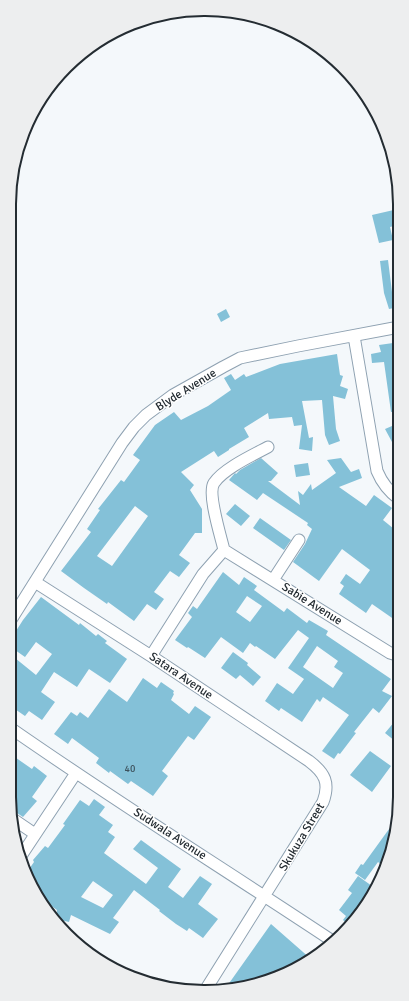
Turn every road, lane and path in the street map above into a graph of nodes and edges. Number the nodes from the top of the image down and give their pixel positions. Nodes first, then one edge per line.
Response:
1 (393, 329) edge
2 (354, 336) junction
3 (268, 447) dead end
4 (393, 495) edge
5 (299, 540) dead end
6 (224, 550) junction
7 (273, 580) junction
8 (34, 582) junction
9 (16, 612) edge
10 (393, 654) edge
11 (151, 656) junction
12 (16, 732) edge
13 (76, 774) junction
14 (323, 775) joint
15 (18, 822) edge
16 (36, 834) junction
17 (24, 851) edge
18 (265, 896) junction
19 (329, 938) edge
20 (209, 985) edge

1 - 2 street, Blyde Avenue
2 - 4 street
2 - 8 street, Blyde Avenue
3 - 6 street
5 - 7 street
6 - 7 street, Sabie Avenue
6 - 11 street
7 - 10 street, Sabie Avenue
8 - 9 street, Blyde Avenue
8 - 11 street, Satara Avenue
11 - 14 street, Satara Avenue
12 - 13 street, Sudwala Avenue
13 - 16 street
13 - 18 street, Sudwala Avenue
14 - 18 street, Skukuza Street
15 - 16 street
16 - 17 street
18 - 19 street, Sudwala Avenue
18 - 20 street, Skukuza Street

